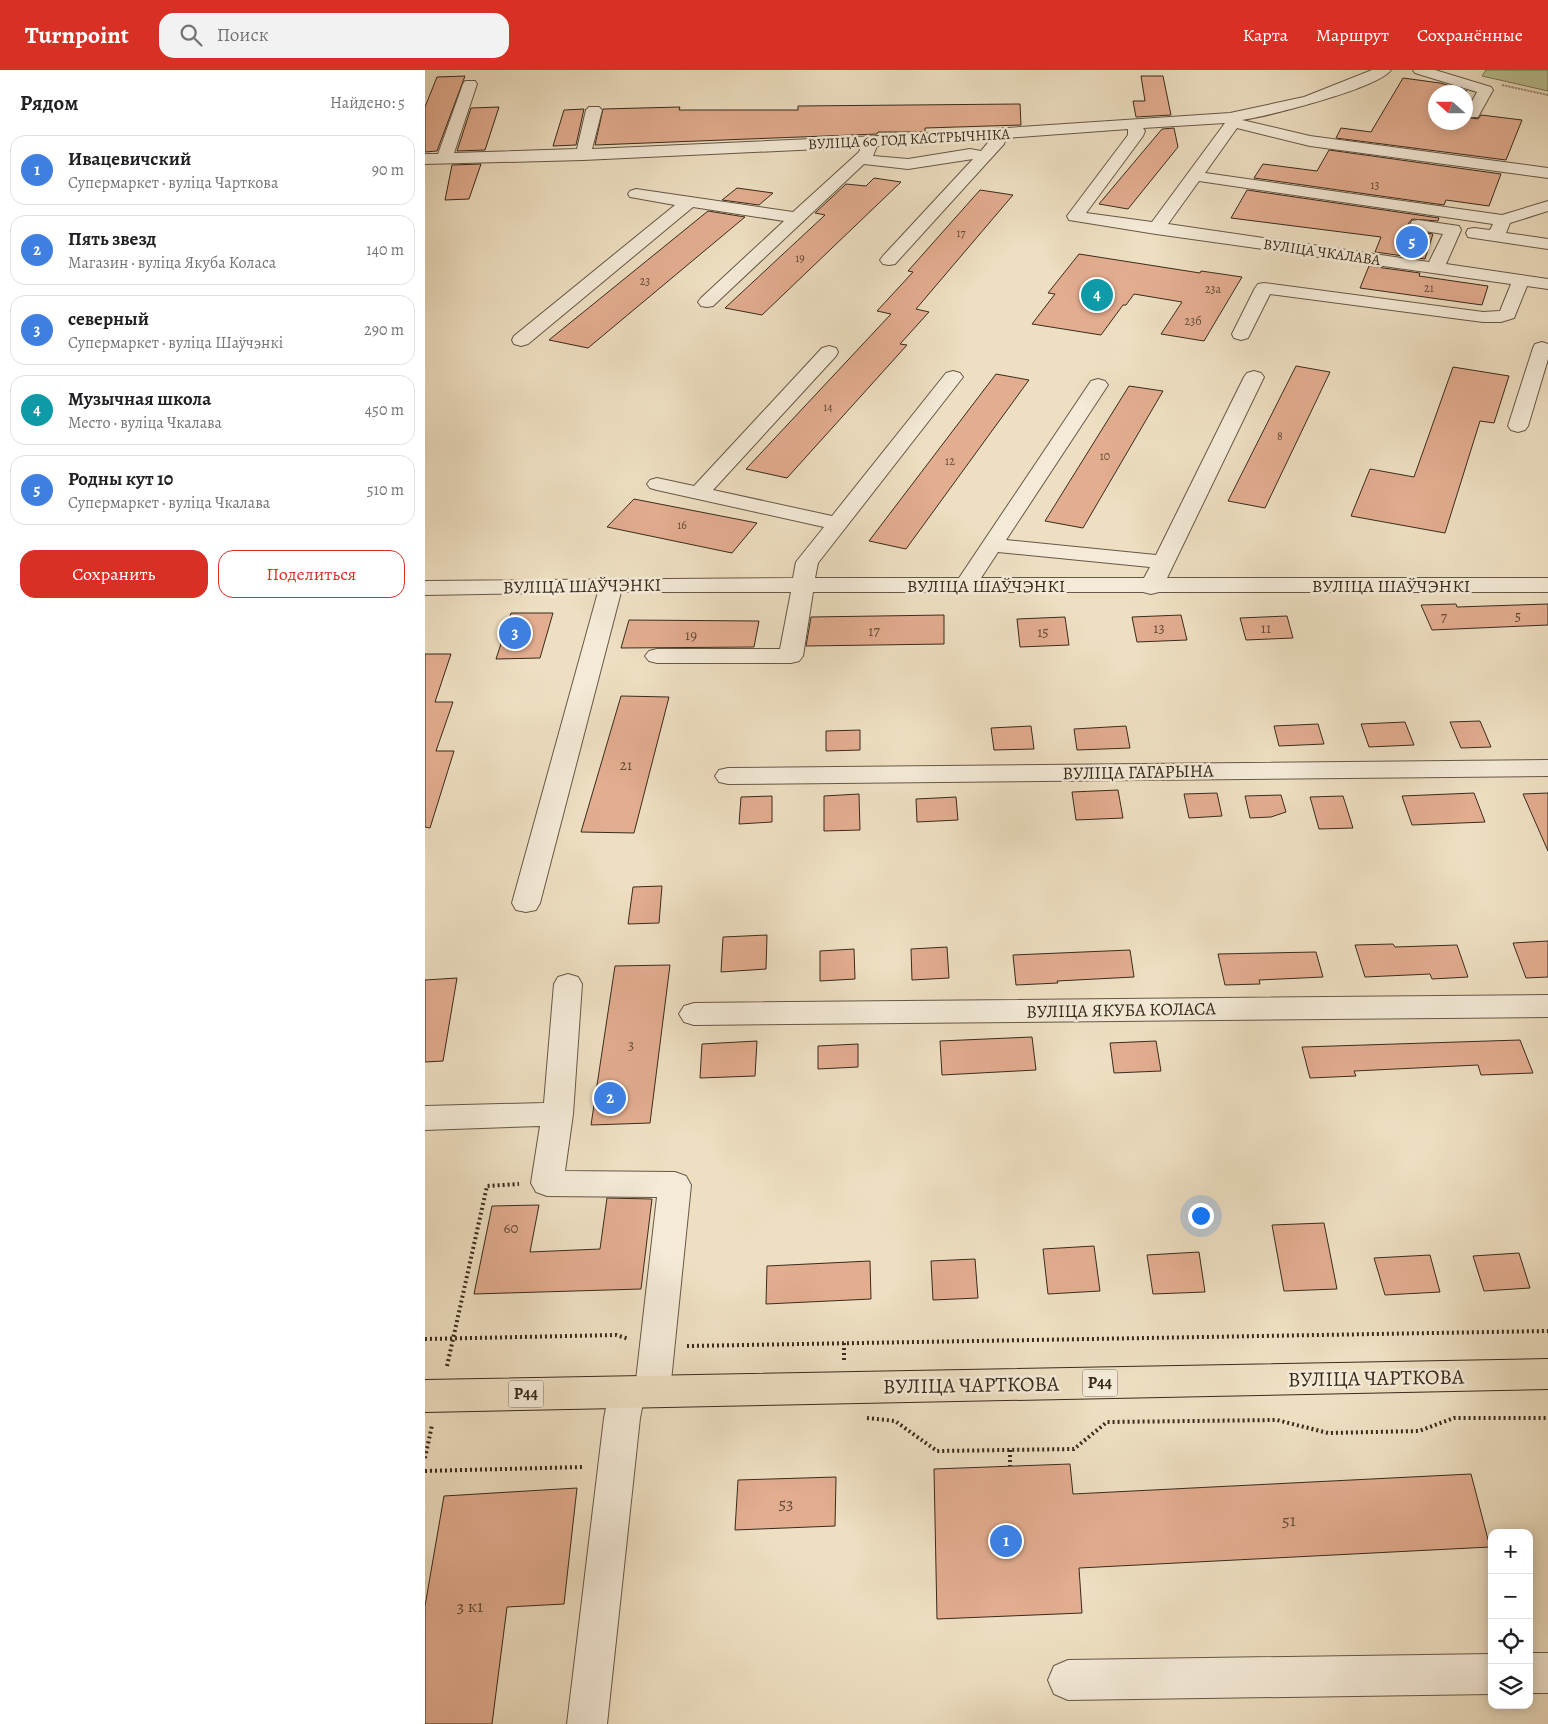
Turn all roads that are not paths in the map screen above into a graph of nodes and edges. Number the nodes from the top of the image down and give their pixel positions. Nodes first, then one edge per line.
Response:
1 (1383, 70) edge
2 (1420, 70) edge
3 (470, 84) dead end
4 (1470, 85) edge
5 (1473, 86) edge
6 (594, 110) dead end
7 (1473, 114) dead end
8 (1231, 120) junction
9 (1134, 126) junction
10 (998, 134) junction
11 (870, 142) junction
12 (583, 154) junction
13 (985, 156) junction
14 (444, 158) junction
15 (425, 159) edge
16 (860, 159) junction
17 (1548, 173) edge
18 (1195, 176) junction
19 (636, 194) dead end
20 (1241, 199) dead end
21 (689, 202) junction
22 (1280, 204) dead end
23 (1548, 206) edge
24 (797, 218) junction
25 (1503, 220) junction
26 (1405, 223) dead end
27 (1156, 229) junction
28 (1453, 230) junction
29 (1496, 237) junction
30 (1548, 244) edge
31 (889, 260) dead end
32 (1435, 268) junction
33 (1521, 280) junction
34 (1548, 284) edge
35 (707, 302) dead end
36 (1548, 328) edge
37 (1241, 334) dead end
38 (521, 340) dead end
39 (1545, 349) edge
40 (829, 352) dead end
41 (953, 377) dead end
42 (1254, 377) dead end
43 (1098, 385) dead end
44 (1518, 426) dead end
45 (657, 484) dead end
46 (699, 493) junction
47 (837, 524) junction
48 (992, 545) junction
49 (1163, 562) junction
50 (611, 585) junction
51 (804, 585) junction
52 (1548, 585) edge
53 (965, 586) junction
54 (1151, 587) junction
55 (425, 588) edge
56 (657, 656) dead end
57 (1548, 768) edge
58 (728, 776) dead end
59 (526, 903) dead end
60 (568, 984) dead end
61 (1548, 1006) edge
62 (694, 1014) dead end
63 (558, 1114) junction
64 (425, 1118) edge
65 (1548, 1374) edge
66 (640, 1392) junction
67 (432, 1396) edge
68 (1548, 1673) edge
69 (1488, 1674) edge
70 (1533, 1674) edge
71 (1068, 1680) dead end
72 (587, 1724) edge

1 - 8 street, ВУЛІЦА 60 ГОД КАСТРЫЧНІКА
2 - 4 street
3 - 14 street
5 - 7 street
6 - 12 street
8 - 9 street, ВУЛІЦА 60 ГОД КАСТРЫЧНІКА
8 - 17 street
8 - 18 street
9 - 10 street, ВУЛІЦА 60 ГОД КАСТРЫЧНІКА
9 - 27 street, ВУЛІЦА ЧКАЛАВА
10 - 11 street, ВУЛІЦА 60 ГОД КАСТРЫЧНІКА
10 - 13 street
11 - 12 street, ВУЛІЦА 60 ГОД КАСТРЫЧНІКА
11 - 16 street
12 - 14 street, ВУЛІЦА 60 ГОД КАСТРЫЧНІКА
13 - 16 street
13 - 31 street
14 - 15 street, ВУЛІЦА 60 ГОД КАСТРЫЧНІКА
16 - 24 street
18 - 25 street
18 - 27 street
19 - 21 street
20 - 22 street
21 - 24 street
21 - 38 street
23 - 25 street
24 - 35 street
25 - 29 street
26 - 28 street
27 - 32 street, ВУЛІЦА ЧКАЛАВА
28 - 29 street
28 - 32 street
29 - 30 street
32 - 33 street, ВУЛІЦА ЧКАЛАВА
33 - 34 street, ВУЛІЦА ЧКАЛАВА
33 - 37 street
36 - 39 street
39 - 44 street
40 - 46 street
41 - 47 street
42 - 49 street
43 - 48 street
45 - 46 street
46 - 47 street
47 - 51 street
48 - 49 street
48 - 53 street
49 - 54 street
50 - 51 street, ВУЛІЦА ШАЎЧЭНКІ
50 - 55 street, ВУЛІЦА ШАЎЧЭНКІ
50 - 59 street
51 - 53 street, ВУЛІЦА ШАЎЧЭНКІ
51 - 56 street
52 - 54 street, ВУЛІЦА ШАЎЧЭНКІ
53 - 54 street, ВУЛІЦА ШАЎЧЭНКІ
57 - 58 street, ВУЛІЦА ГАГАРЫНА
60 - 63 street
61 - 62 street, ВУЛІЦА ЯКУБА КОЛАСА
63 - 64 street
63 - 66 street
65 - 66 main road, ВУЛІЦА ЧАРТКОВА / Р44
66 - 67 main road, ВУЛІЦА ЧАРТКОВА / Р44
66 - 72 street
68 - 70 street
69 - 71 street

